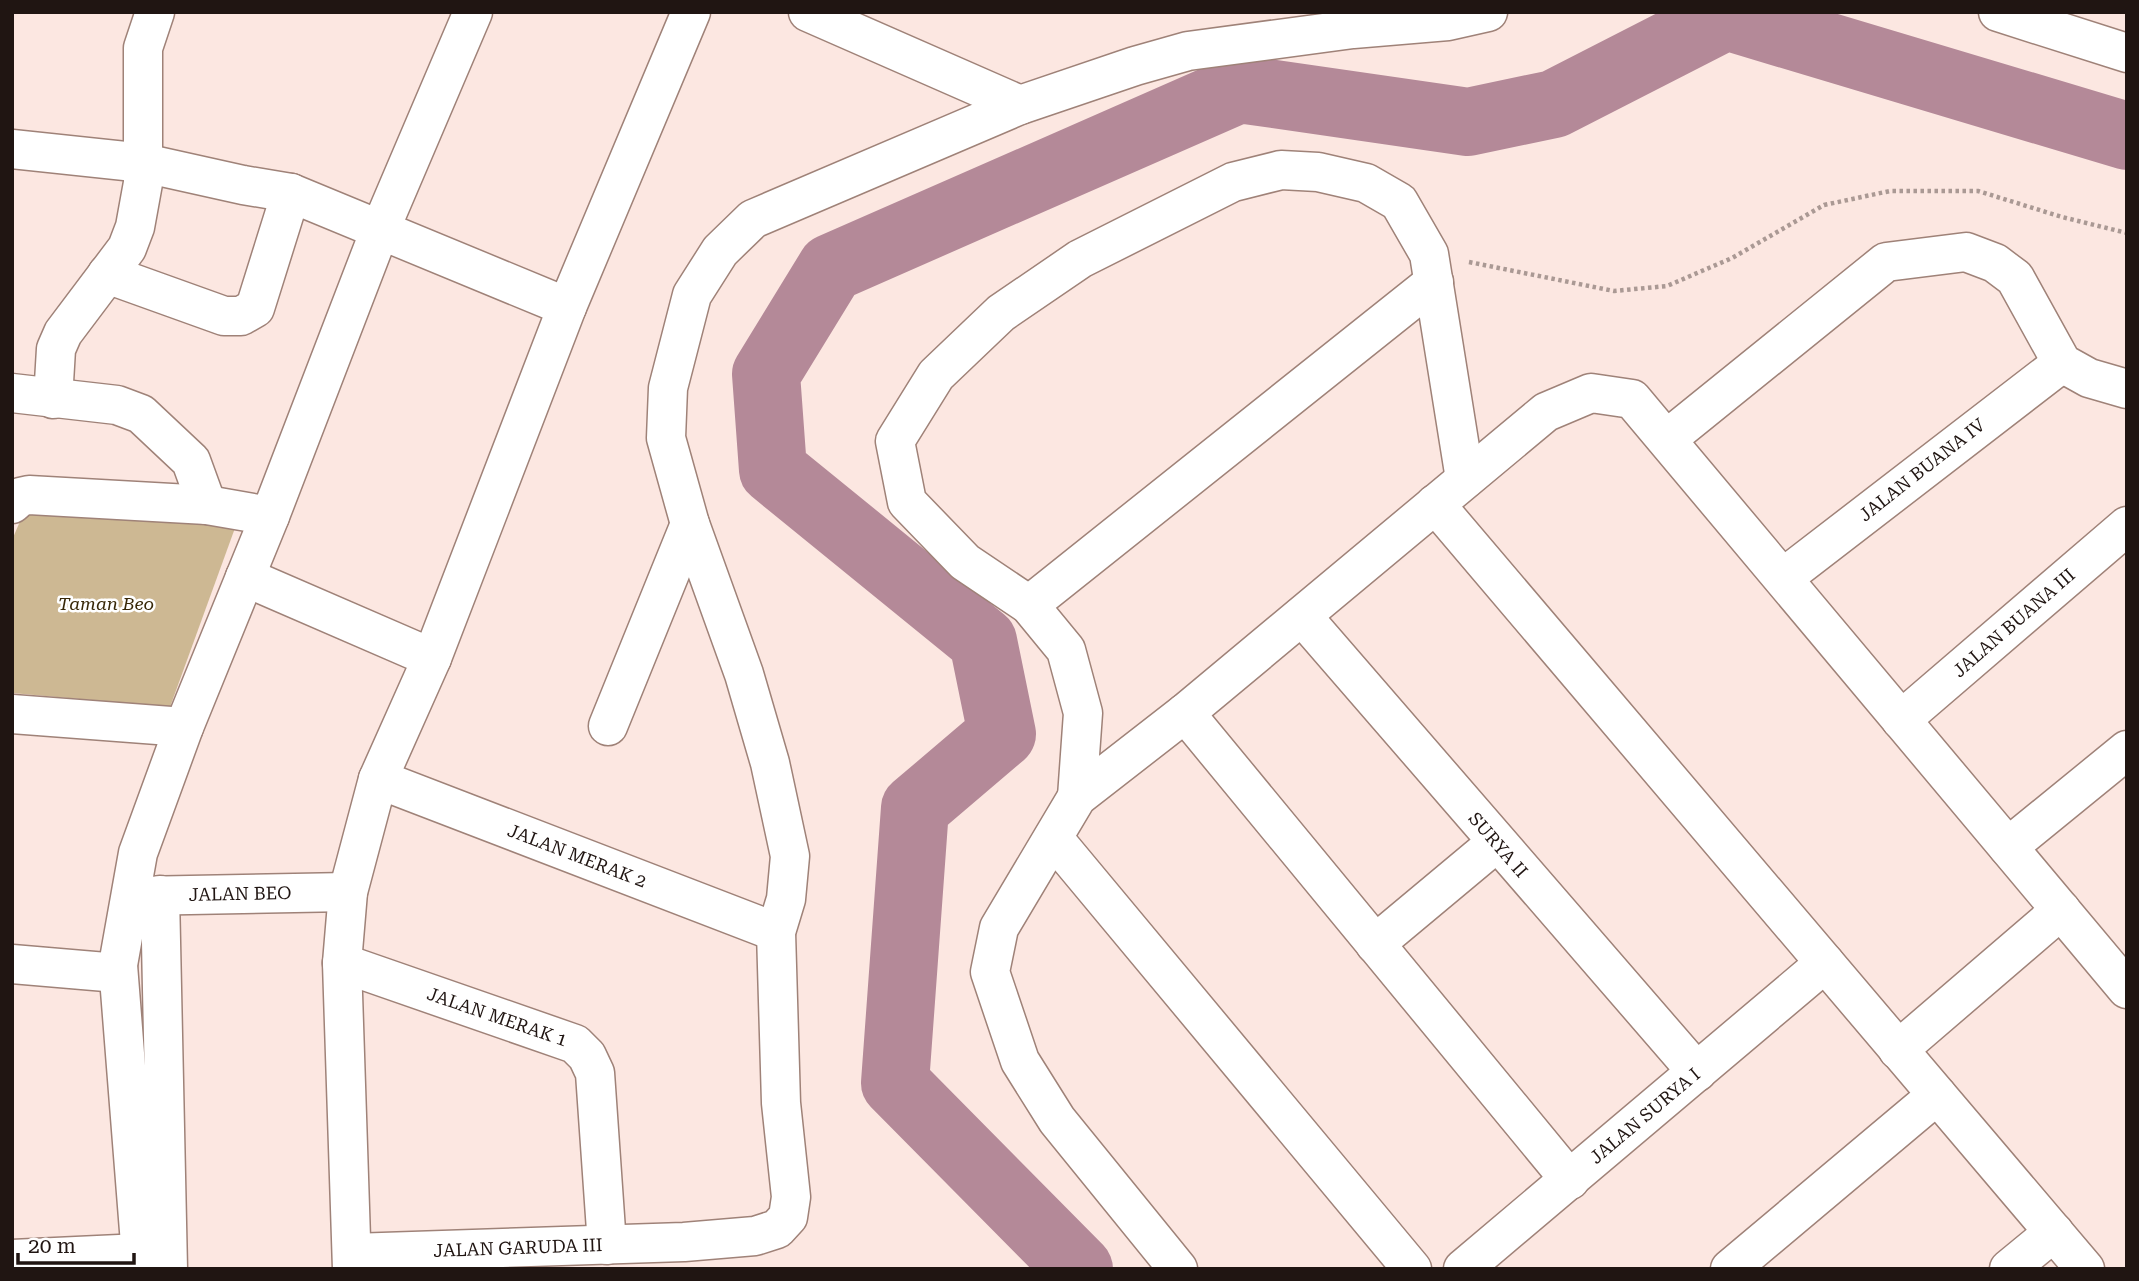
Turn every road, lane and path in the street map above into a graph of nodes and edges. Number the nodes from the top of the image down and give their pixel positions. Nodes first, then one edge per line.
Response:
1 (155, 12) edge
2 (473, 12) edge
3 (691, 12) edge
4 (808, 12) edge
5 (1289, 12) edge
6 (1488, 12) edge
7 (1997, 12) edge
8 (1349, 24) edge
9 (2127, 53) edge
10 (1020, 105) junction
11 (12, 149) edge
12 (144, 163) junction
13 (291, 192) junction
14 (380, 230) junction
15 (2127, 233) edge
16 (1431, 268) junction
17 (107, 274) junction
18 (567, 307) junction
19 (2062, 363) junction
20 (2127, 389) edge
21 (12, 393) edge
22 (53, 399) junction
23 (1667, 439) junction
24 (1465, 479) junction
25 (12, 504) edge
26 (1435, 504) junction
27 (207, 505) junction
28 (270, 516) junction
29 (690, 524) junction
30 (2127, 526) edge
31 (245, 577) junction
32 (1783, 578) junction
33 (1029, 605) junction
34 (1302, 616) junction
35 (432, 658) junction
36 (1185, 713) junction
37 (12, 714) edge
38 (1901, 720) junction
39 (608, 726) dead end
40 (184, 727) junction
41 (2127, 750) edge
42 (378, 779) junction
43 (1077, 797) junction
44 (1054, 839) junction
45 (1496, 843) junction
46 (2008, 847) junction
47 (348, 892) junction
48 (146, 896) junction
49 (2061, 911) junction
50 (776, 932) junction
51 (1375, 944) junction
52 (342, 963) junction
53 (1825, 963) junction
54 (12, 964) edge
55 (118, 965) junction
56 (2124, 980) edge
57 (1899, 1050) junction
58 (1697, 1072) junction
59 (1937, 1095) junction
60 (1570, 1180) junction
61 (2054, 1232) junction
62 (607, 1245) junction
63 (685, 1255) edge
64 (12, 1259) edge
65 (352, 1261) edge
66 (150, 1263) edge
67 (1483, 1263) edge
68 (1178, 1269) edge
69 (1412, 1269) edge
70 (1730, 1269) edge
71 (2009, 1269) edge
72 (2085, 1269) edge

1 - 12 street
2 - 14 street
3 - 18 street
4 - 10 street
5 - 8 street
6 - 8 street, JALAN GARUDA III
7 - 9 street
8 - 10 street, JALAN GARUDA III
10 - 29 street, JALAN GARUDA III
11 - 12 street
12 - 13 street
12 - 17 street
13 - 14 street
13 - 17 street
14 - 18 street
14 - 28 street
15 - 16 path
16 - 24 street
16 - 33 street
16 - 33 street
17 - 22 street
18 - 35 street
19 - 20 street
19 - 23 street
19 - 32 street, JALAN BUANA IV
21 - 22 street
22 - 27 street
23 - 24 street
23 - 32 street
24 - 26 street
25 - 27 street
26 - 34 street
26 - 53 street
27 - 28 street
28 - 31 street
29 - 39 street
29 - 50 street, JALAN GARUDA III
30 - 38 street, JALAN BUANA III
31 - 35 street
31 - 40 street
32 - 38 street
33 - 43 street
34 - 36 street
34 - 45 street, SURYA II
35 - 42 street
36 - 43 street
36 - 51 street
37 - 40 street
38 - 46 street
40 - 48 street
41 - 46 street
42 - 47 street
42 - 50 street, JALAN MERAK 2
43 - 44 street
44 - 68 street
44 - 69 street
45 - 51 street
45 - 58 street, SURYA II
46 - 49 street
47 - 48 street, JALAN BEO
47 - 52 street
48 - 55 street
48 - 66 street
49 - 56 street
49 - 57 street
50 - 63 street, JALAN GARUDA III
51 - 60 street
52 - 62 street, JALAN MERAK 1
52 - 65 street
53 - 57 street
53 - 58 street, JALAN SURYA I
54 - 55 street
55 - 66 street
57 - 59 street
58 - 60 street, JALAN SURYA I
59 - 61 street
59 - 70 street
60 - 67 street, JALAN SURYA I
61 - 71 street
61 - 72 street
62 - 63 street, JALAN GARUDA III
62 - 65 street, JALAN GARUDA III
64 - 66 street

